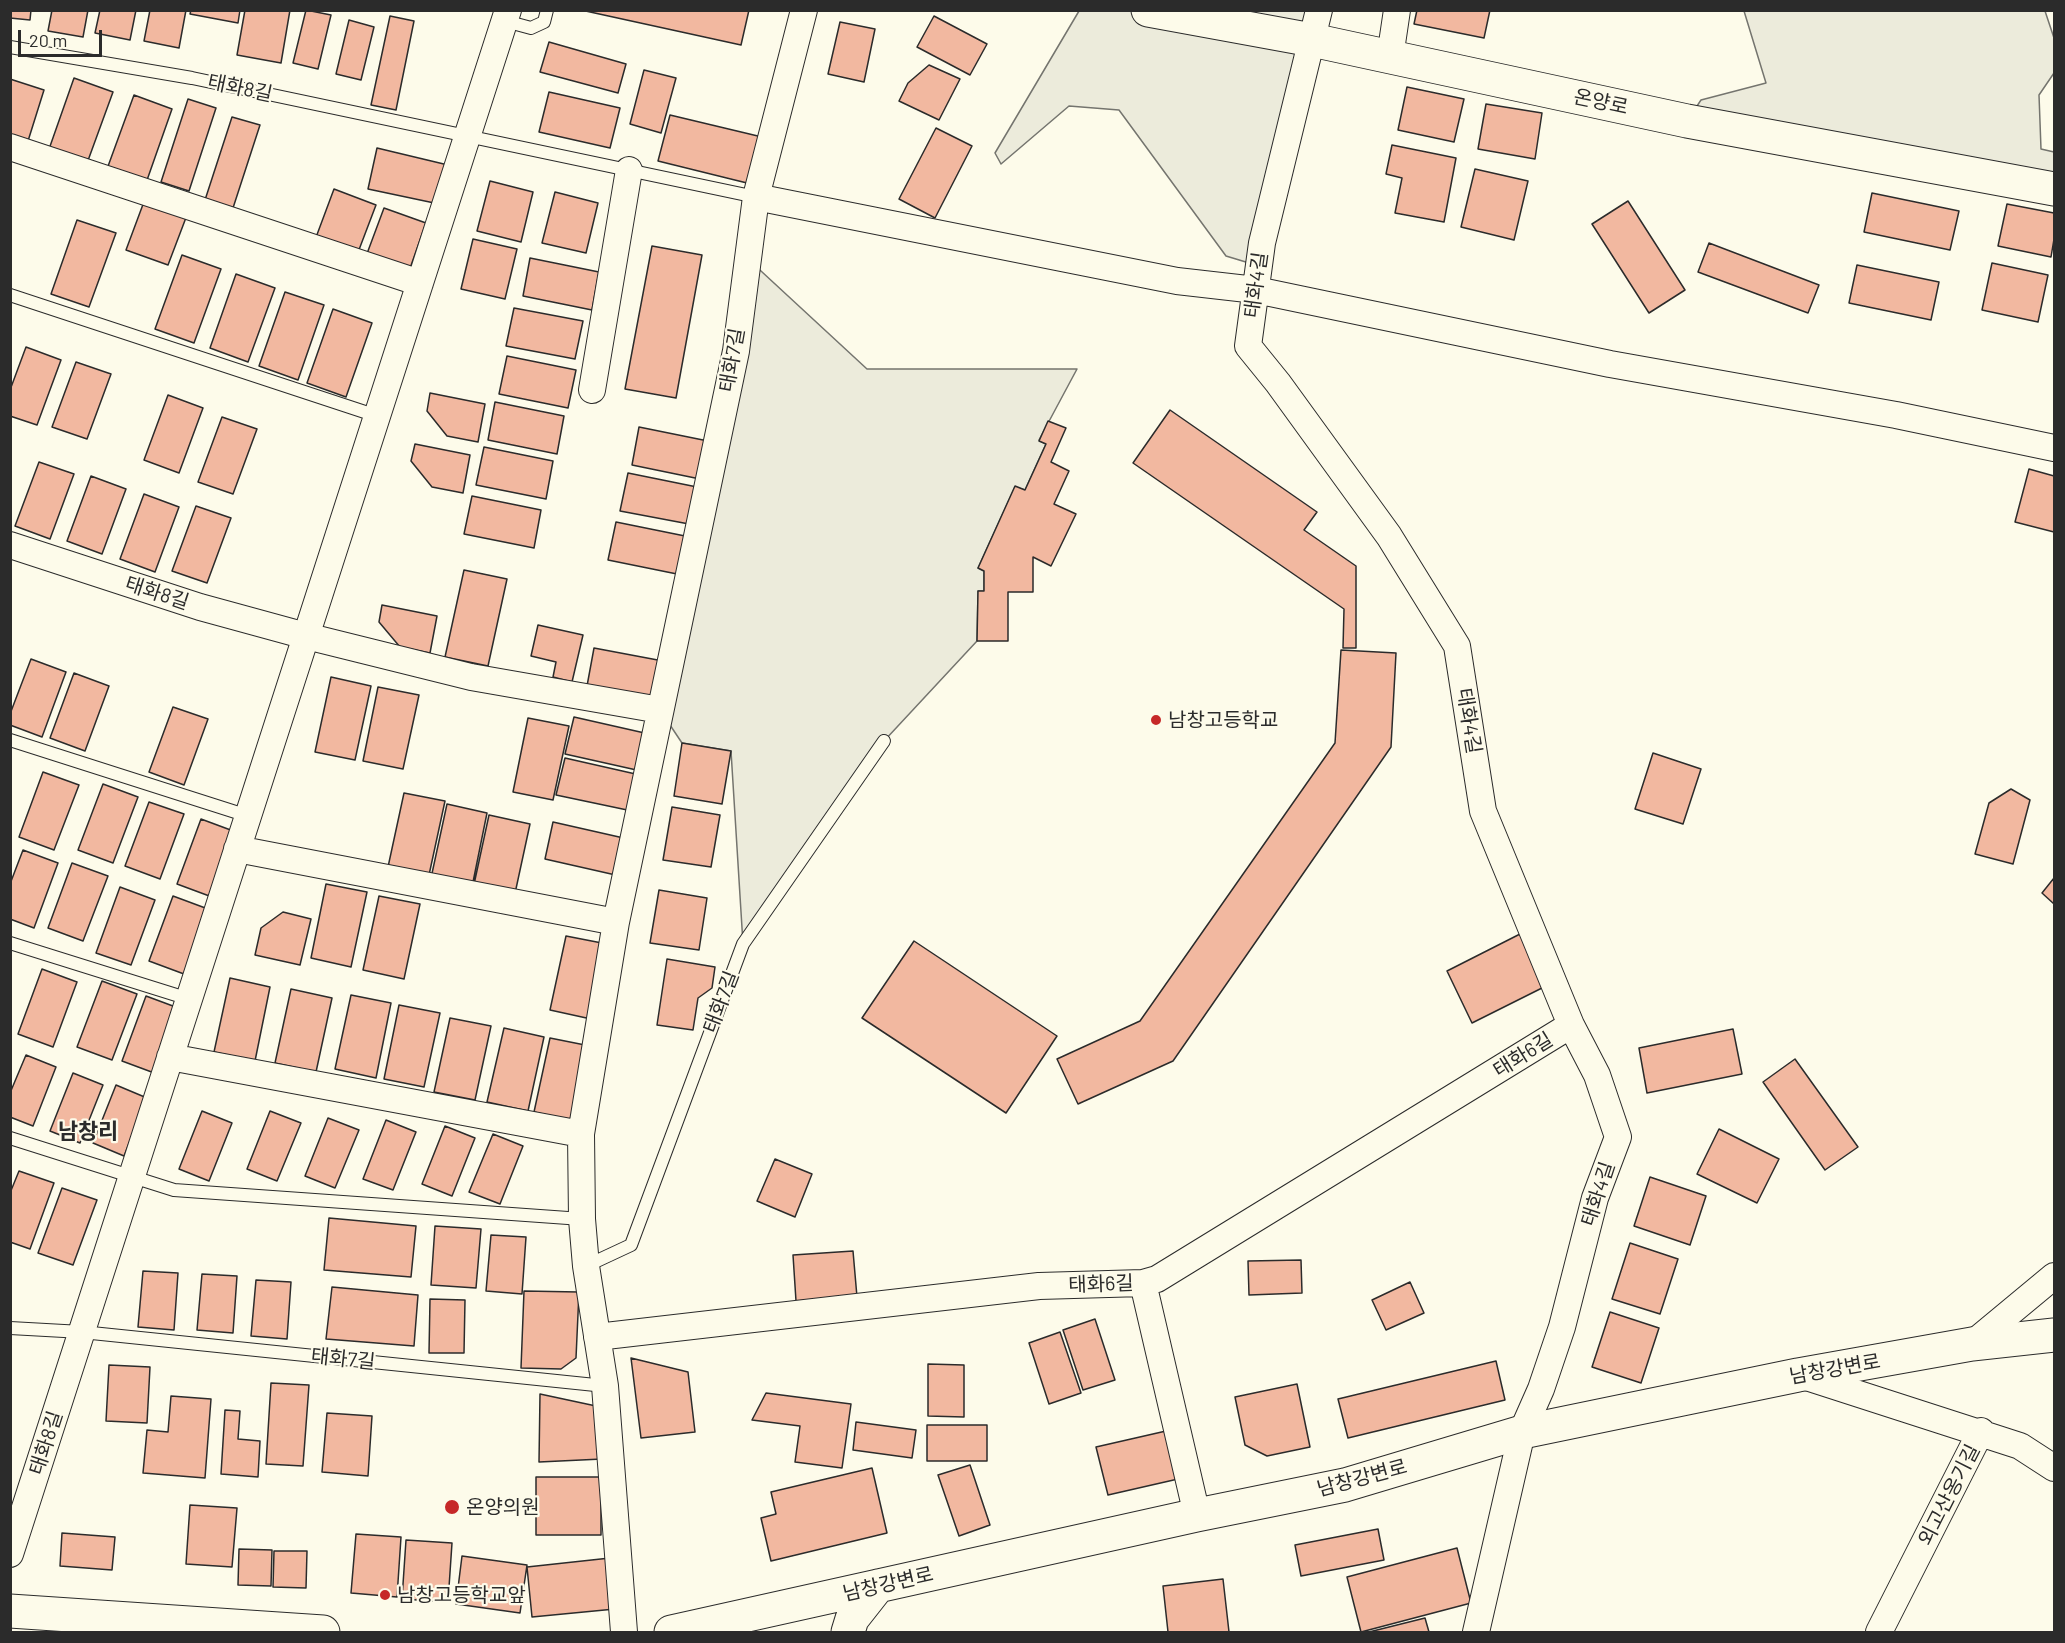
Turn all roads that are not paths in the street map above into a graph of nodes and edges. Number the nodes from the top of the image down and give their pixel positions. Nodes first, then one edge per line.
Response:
1 (548, 10) edge
2 (804, 10) edge
3 (1148, 10) edge
4 (1397, 10) edge
5 (506, 16) edge
6 (1316, 25) edge
7 (10, 47) edge
8 (1390, 57) junction
9 (467, 136) junction
10 (10, 147) edge
11 (629, 170) junction
12 (2055, 189) edge
13 (756, 197) junction
14 (420, 283) junction
15 (1256, 290) junction
16 (10, 295) edge
17 (592, 390) dead end
18 (377, 416) junction
19 (2055, 448) edge
20 (10, 545) edge
21 (306, 636) junction
22 (660, 710) junction
23 (10, 740) edge
24 (884, 741) dead end
25 (248, 816) junction
26 (237, 849) junction
27 (616, 922) junction
28 (10, 943) edge
29 (189, 999) junction
30 (1571, 1025) junction
31 (170, 1057) junction
32 (581, 1134) junction
33 (10, 1138) edge
34 (132, 1178) junction
35 (582, 1219) junction
36 (586, 1266) junction
37 (2055, 1276) edge
38 (1143, 1283) junction
39 (10, 1328) edge
40 (82, 1332) junction
41 (2055, 1335) edge
42 (597, 1337) junction
43 (1972, 1344) junction
44 (1798, 1375) junction
45 (605, 1386) junction
46 (1981, 1431) junction
47 (1522, 1432) junction
48 (2055, 1468) edge
49 (1197, 1515) junction
50 (10, 1554) edge
51 (878, 1586) junction
52 (10, 1611) edge
53 (323, 1632) edge
54 (624, 1632) edge
55 (671, 1632) edge
56 (848, 1632) edge
57 (1476, 1632) edge
58 (1879, 1632) edge

1 - 5 lane
2 - 13 street, 태화7길
3 - 6 street, 온양로
4 - 8 street
5 - 9 street, 태화8길
6 - 8 street, 온양로
6 - 15 street, 태화4길
7 - 9 lane, 태화8길
8 - 12 street, 온양로
9 - 11 lane
9 - 14 street, 태화8길
10 - 14 street
11 - 13 lane
11 - 17 street
13 - 15 street
13 - 22 street, 태화7길
14 - 18 street, 태화8길
15 - 19 street
15 - 30 street, 태화4길
16 - 18 lane
18 - 21 street, 태화8길
20 - 21 street, 태화8길
21 - 22 street
21 - 25 street, 태화8길
22 - 27 street, 태화7길
23 - 25 lane
24 - 36 lane, 태화7길
25 - 26 street, 태화8길
26 - 27 street
26 - 29 street, 태화8길
27 - 32 street, 태화7길
28 - 29 lane
29 - 31 street, 태화8길
30 - 38 street, 태화6길
30 - 47 street, 태화4길
31 - 32 street
31 - 34 street, 태화8길
32 - 35 street, 태화7길
33 - 34 lane
34 - 35 lane
34 - 40 street, 태화8길
35 - 36 street, 태화7길
36 - 42 street, 태화7길
37 - 43 street
38 - 42 street, 태화6길
38 - 49 street
39 - 40 lane
40 - 45 lane, 태화7길
40 - 50 street, 태화8길
41 - 43 street, 남창강변로
42 - 45 street, 태화7길
43 - 44 street, 남창강변로
44 - 46 street
44 - 47 street, 남창강변로
45 - 54 street, 태화7길
46 - 48 street, 외고산옹기길
46 - 58 street, 외고산옹기길
47 - 49 street, 남창강변로
47 - 57 street
49 - 51 street, 남창강변로
51 - 55 street, 남창강변로
51 - 56 street
52 - 53 street

